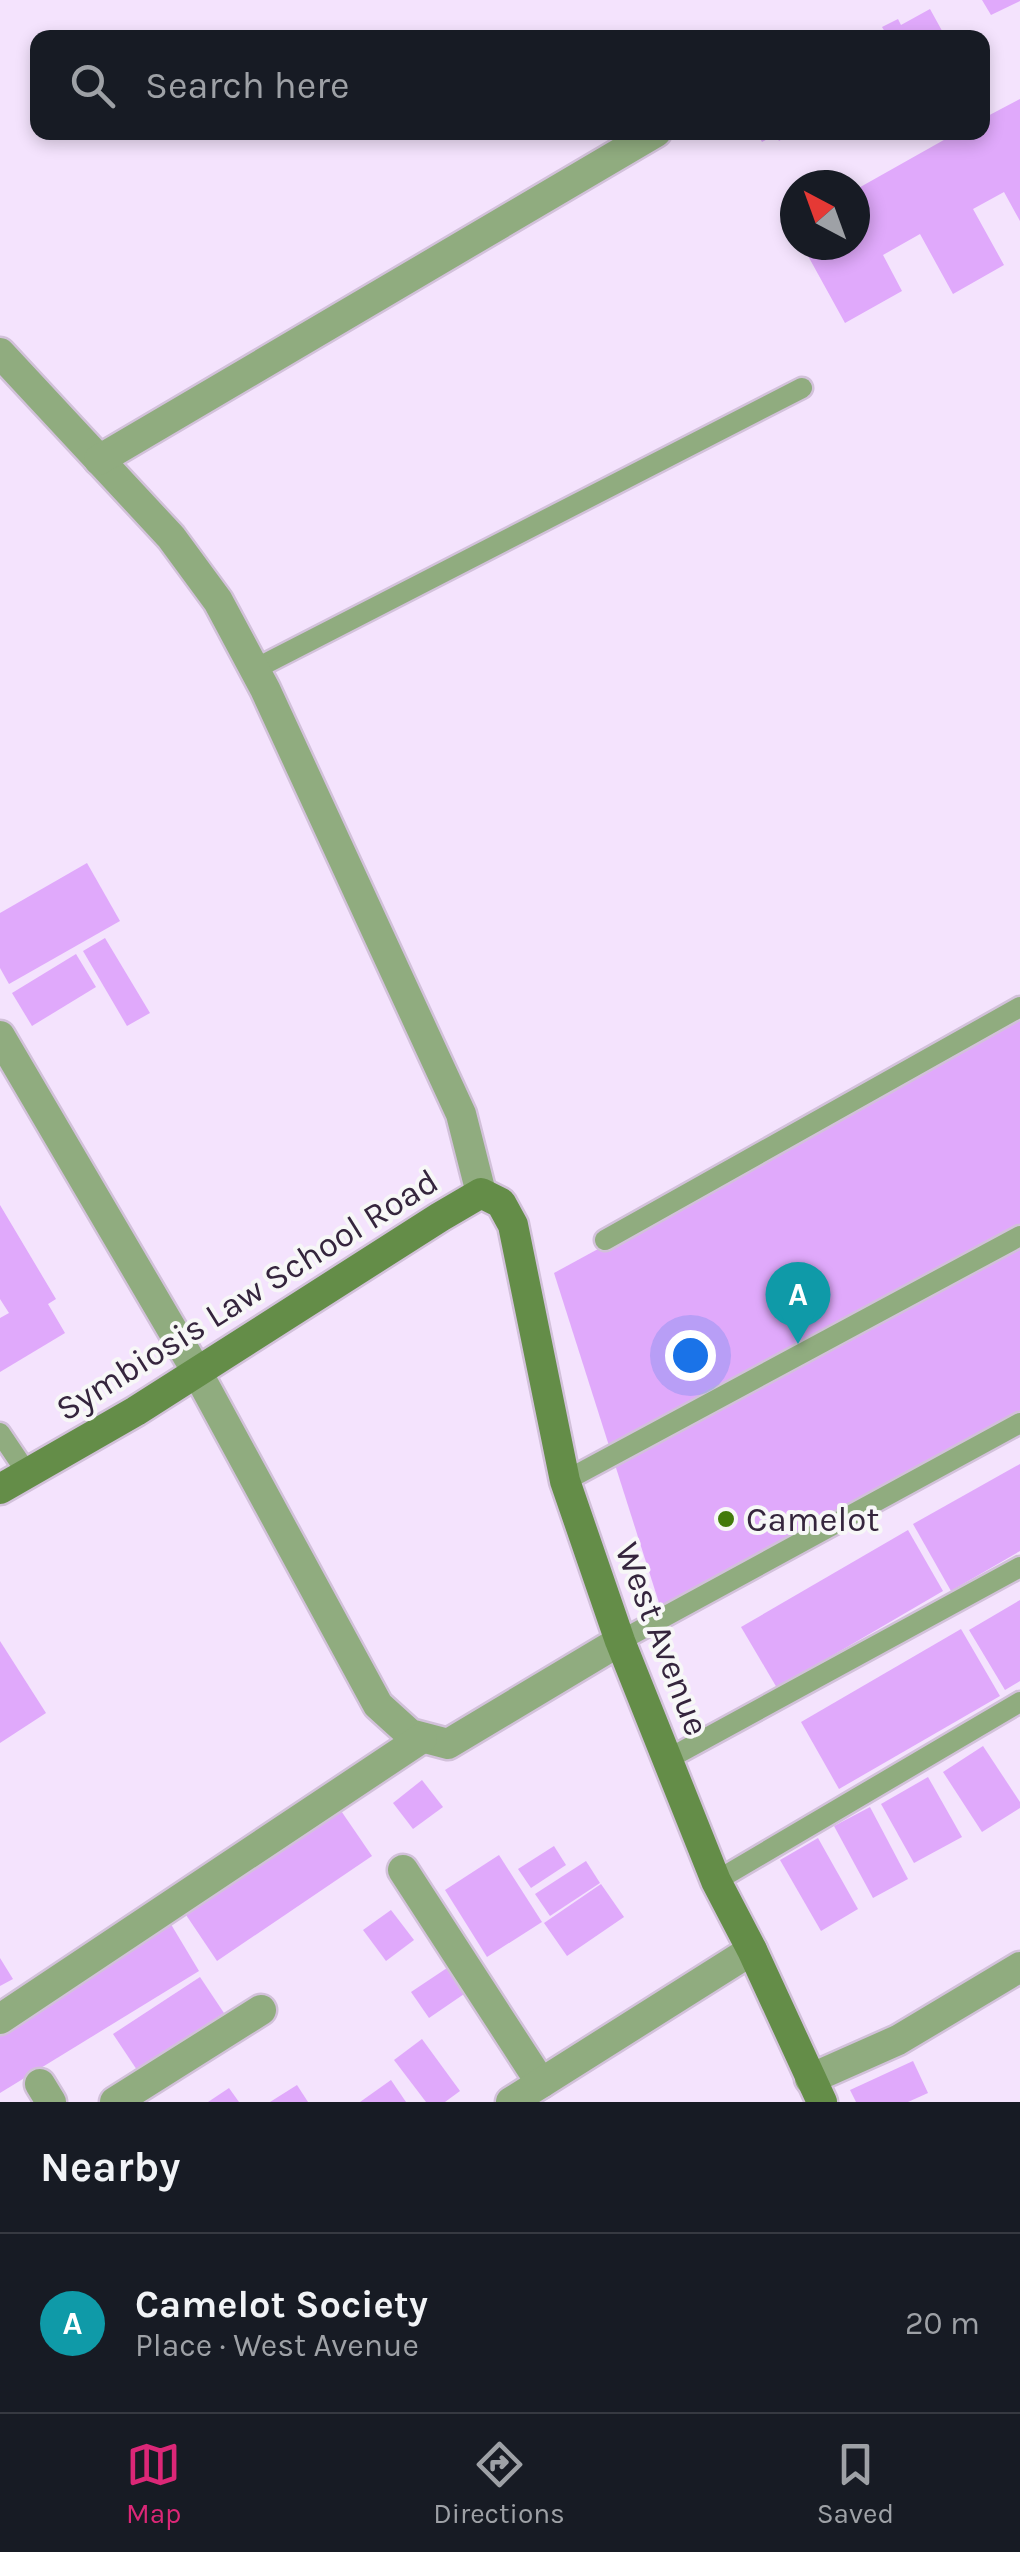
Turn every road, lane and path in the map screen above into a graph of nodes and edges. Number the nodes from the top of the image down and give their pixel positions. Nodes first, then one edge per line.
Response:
1 (642, 140) edge
2 (0, 353) edge
3 (802, 388) dead end
4 (99, 460) junction
5 (255, 669) junction
6 (1020, 1007) edge
7 (0, 1036) edge
8 (481, 1194) junction
9 (1020, 1236) edge
10 (605, 1240) dead end
11 (197, 1372) junction
12 (1020, 1423) edge
13 (0, 1433) edge
14 (27, 1473) junction
15 (564, 1481) junction
16 (0, 1489) edge
17 (1020, 1568) edge
18 (620, 1641) junction
19 (1020, 1702) edge
20 (422, 1738) junction
21 (668, 1760) junction
22 (403, 1870) dead end
23 (716, 1880) junction
24 (752, 1950) junction
25 (1020, 1966) edge
26 (261, 2010) dead end
27 (0, 2019) edge
28 (540, 2084) junction
29 (816, 2090) edge
30 (115, 2102) edge
31 (511, 2102) edge

1 - 4 street
2 - 4 street
3 - 5 lane
4 - 5 street
5 - 8 street
6 - 10 lane
7 - 11 street
8 - 11 street, Symbiosis Law School Road
8 - 15 street, West Avenue
9 - 15 lane
11 - 14 street, Symbiosis Law School Road
11 - 20 street
12 - 18 lane
13 - 14 lane
14 - 16 street, Symbiosis Law School Road
15 - 18 street, West Avenue
17 - 21 lane
18 - 20 street
18 - 21 street, West Avenue
19 - 23 lane
20 - 27 street
21 - 23 street, West Avenue
22 - 28 street
23 - 24 street, West Avenue
24 - 28 street
24 - 29 street, West Avenue
25 - 29 street
26 - 30 street
28 - 31 street

